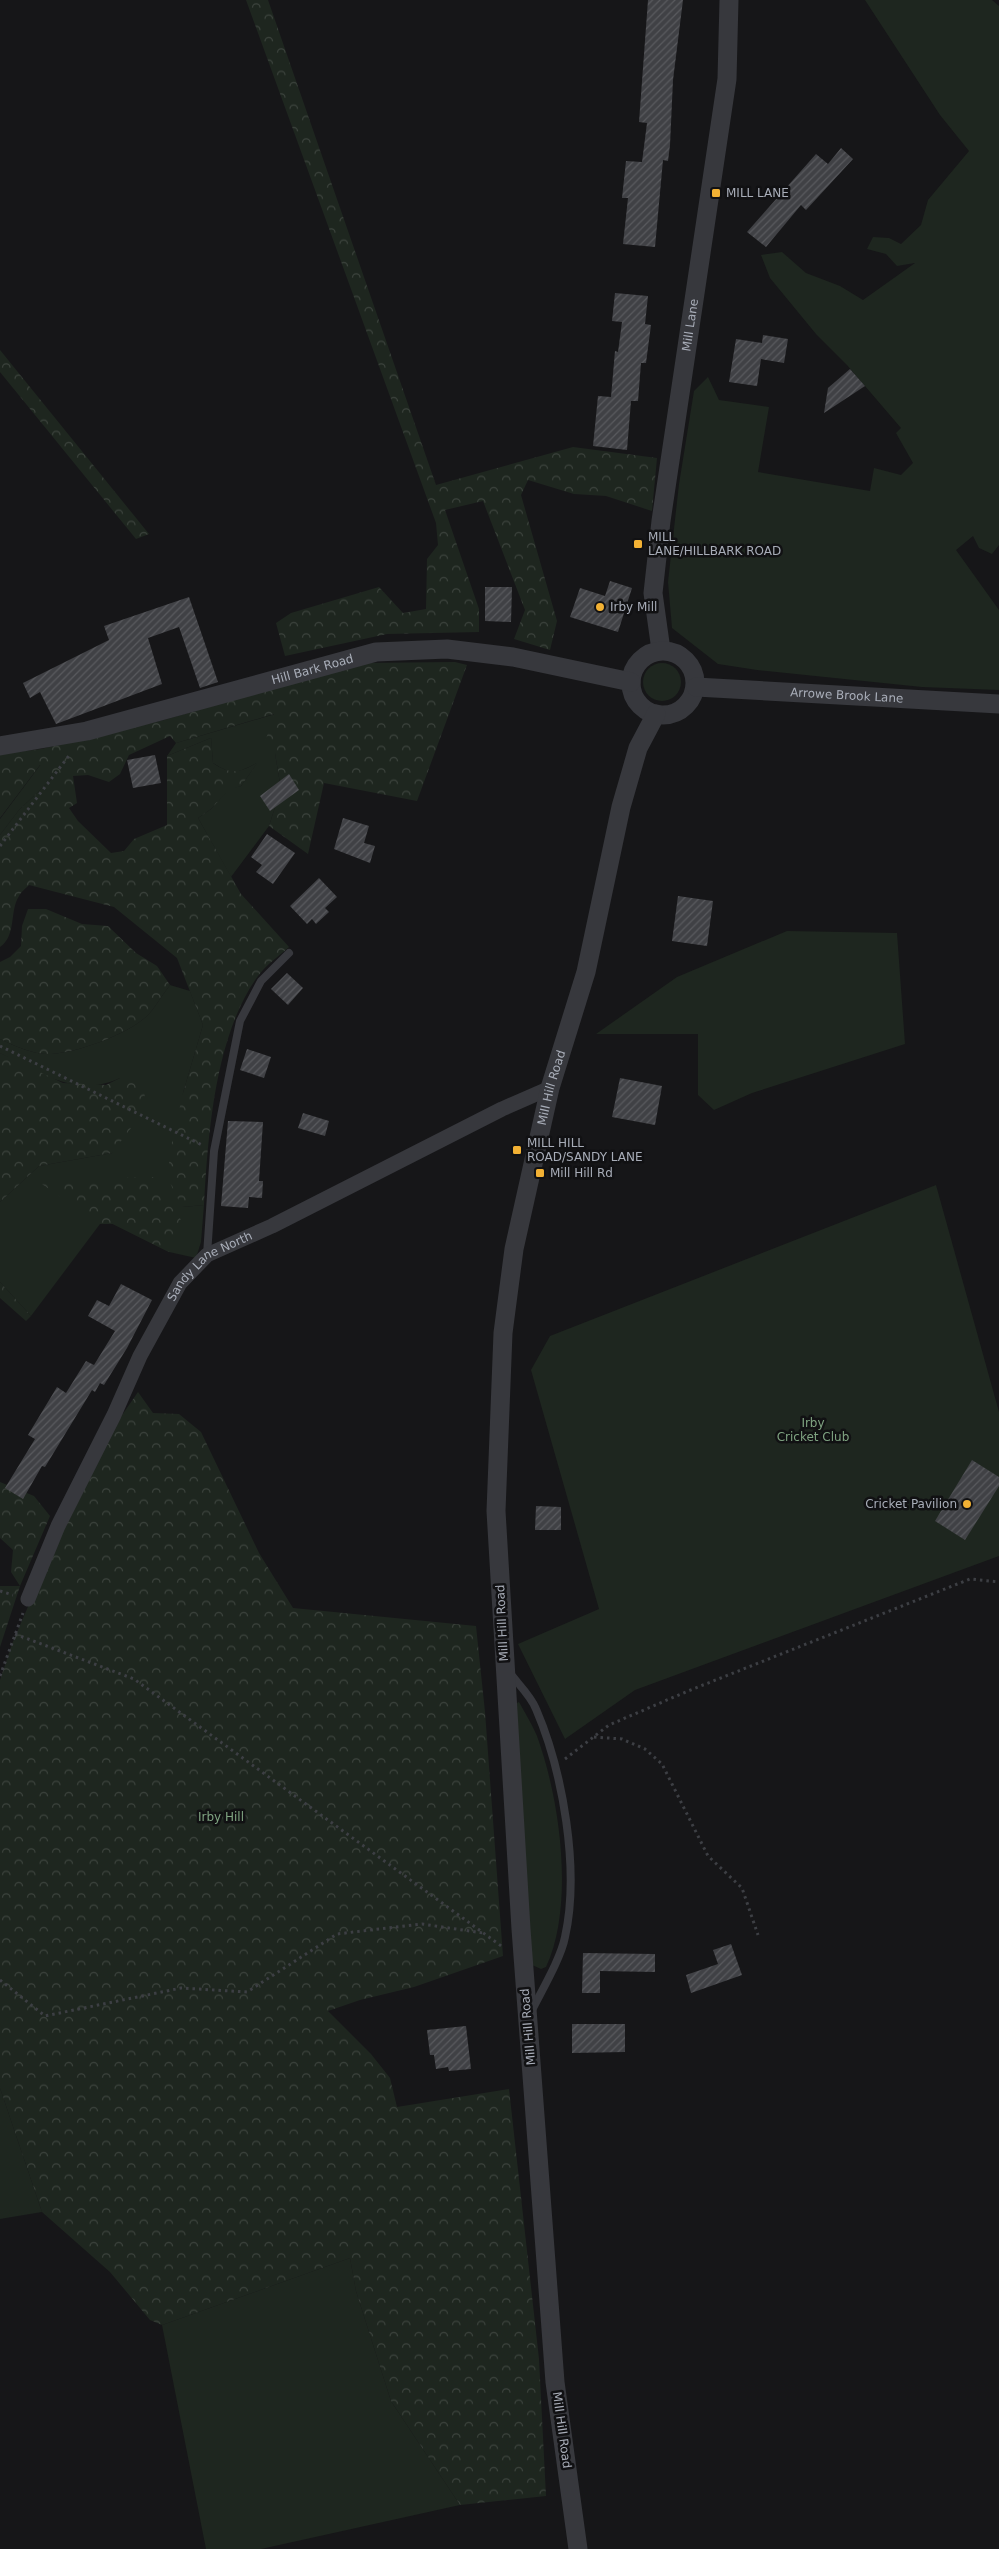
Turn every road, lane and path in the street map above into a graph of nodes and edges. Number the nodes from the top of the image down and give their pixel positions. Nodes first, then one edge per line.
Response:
1 (729, 0) edge
2 (661, 650) junction
3 (631, 682) junction
4 (696, 687) junction
5 (999, 704) edge
6 (656, 714) junction
7 (88, 731) junction
8 (0, 746) edge
9 (0, 846) edge
10 (289, 953) dead end
11 (0, 1046) edge
12 (550, 1088) junction
13 (214, 1151) junction
14 (207, 1256) junction
15 (999, 1582) edge
16 (28, 1599) joint
17 (15, 1634) junction
18 (504, 1665) junction
19 (0, 1676) edge
20 (593, 1737) junction
21 (556, 1766) junction
22 (485, 1934) junction
23 (758, 1935) dead end
24 (523, 1961) junction
25 (0, 1980) edge
26 (527, 2022) junction
27 (578, 2549) edge

1 - 2 street, Mill Lane
2 - 3 street
2 - 4 street
3 - 6 street
3 - 7 street, Hill Bark Road
4 - 5 street, Arrowe Brook Lane
4 - 6 street
6 - 12 street, Mill Hill Road
7 - 8 street, Hill Bark Road
7 - 9 path
10 - 13 lane
11 - 13 path
12 - 14 street, Sandy Lane North
12 - 18 street, Mill Hill Road
13 - 14 lane
14 - 16 street, Sandy Lane North
15 - 20 path
16 - 17 path
17 - 19 path
17 - 22 path
18 - 21 lane
18 - 24 street, Mill Hill Road
20 - 21 path
20 - 23 path
21 - 26 lane
22 - 24 path
22 - 25 path
24 - 26 street, Mill Hill Road
26 - 27 street, Mill Hill Road

